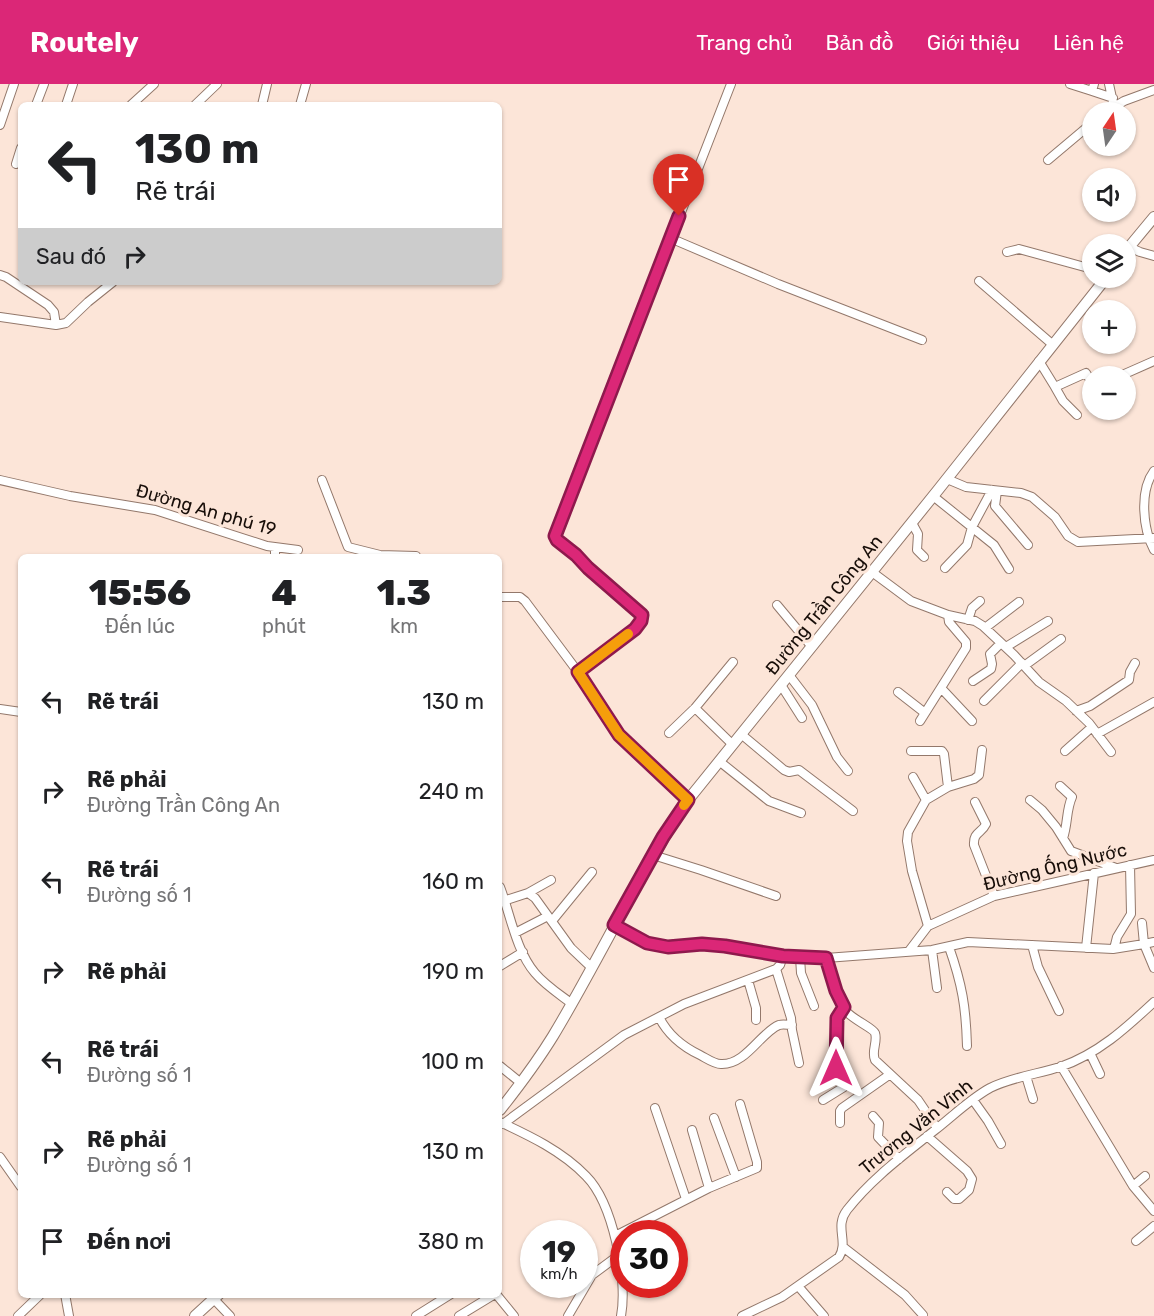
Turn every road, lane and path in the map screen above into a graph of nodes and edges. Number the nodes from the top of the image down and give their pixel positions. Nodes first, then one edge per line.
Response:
1 (14, 84) edge
2 (44, 84) edge
3 (73, 84) edge
4 (154, 84) edge
5 (217, 84) edge
6 (267, 84) edge
7 (306, 84) edge
8 (731, 84) edge
9 (1070, 84) edge
10 (1109, 84) edge
11 (1093, 88) edge
12 (1154, 90) edge
13 (37, 102) edge
14 (67, 102) edge
15 (133, 102) edge
16 (198, 102) edge
17 (263, 102) edge
18 (301, 102) edge
19 (1113, 102) edge
20 (1114, 102) edge
21 (1119, 102) edge
22 (0, 125) edge
23 (1082, 131) edge
24 (18, 158) edge
25 (1048, 160) dead end
26 (16, 164) dead end
27 (1154, 217) edge
28 (670, 238) junction
29 (1136, 239) edge
30 (1136, 251) edge
31 (1007, 252) dead end
32 (1154, 256) edge
33 (1082, 266) edge
34 (0, 275) edge
35 (979, 281) dead end
36 (18, 284) edge
37 (19, 285) edge
38 (109, 285) edge
39 (1098, 288) edge
40 (0, 317) edge
41 (56, 325) junction
42 (922, 340) dead end
43 (1052, 344) junction
44 (1039, 361) junction
45 (1154, 362) edge
46 (1136, 369) edge
47 (1082, 375) edge
48 (1055, 387) junction
49 (1077, 416) dead end
50 (1154, 471) edge
51 (947, 479) junction
52 (0, 480) edge
53 (322, 480) dead end
54 (995, 491) junction
55 (933, 496) junction
56 (912, 522) junction
57 (972, 527) junction
58 (1151, 538) edge
59 (1028, 545) dead end
60 (298, 550) dead end
61 (1154, 550) edge
62 (275, 552) edge
63 (373, 554) edge
64 (924, 557) dead end
65 (945, 568) dead end
66 (1009, 569) dead end
67 (872, 572) junction
68 (502, 597) edge
69 (980, 602) dead end
70 (1019, 602) dead end
71 (777, 604) dead end
72 (948, 615) junction
73 (968, 620) junction
74 (1048, 621) dead end
75 (985, 628) junction
76 (1061, 639) dead end
77 (1004, 645) junction
78 (812, 647) junction
79 (733, 662) dead end
80 (1135, 663) dead end
81 (1023, 665) junction
82 (581, 670) junction
83 (789, 675) junction
84 (973, 681) dead end
85 (781, 685) junction
86 (941, 688) junction
87 (898, 692) dead end
88 (984, 701) dead end
89 (1154, 702) edge
90 (695, 708) junction
91 (0, 709) edge
92 (1076, 711) junction
93 (18, 712) edge
94 (925, 713) junction
95 (802, 718) dead end
96 (920, 721) dead end
97 (972, 721) dead end
98 (1094, 731) junction
99 (669, 733) dead end
100 (741, 734) junction
101 (732, 744) junction
102 (982, 750) dead end
103 (1065, 751) dead end
104 (911, 752) dead end
105 (1111, 752) dead end
106 (719, 761) junction
107 (848, 771) dead end
108 (913, 777) dead end
109 (1060, 786) dead end
110 (948, 787) junction
111 (688, 800) junction
112 (926, 800) junction
113 (1030, 800) dead end
114 (975, 801) dead end
115 (853, 811) dead end
116 (801, 813) dead end
117 (1063, 838) junction
118 (653, 855) junction
119 (1154, 862) edge
120 (1130, 865) junction
121 (1116, 868) junction
122 (592, 872) dead end
123 (1094, 873) junction
124 (551, 880) dead end
125 (528, 893) junction
126 (776, 896) dead end
127 (994, 897) junction
128 (502, 902) edge
129 (550, 918) junction
130 (509, 919) junction
131 (502, 922) edge
132 (1142, 923) dead end
133 (614, 925) junction
134 (928, 926) junction
135 (515, 933) junction
136 (1154, 942) edge
137 (1144, 944) junction
138 (1032, 945) junction
139 (950, 947) junction
140 (1086, 948) junction
141 (1114, 949) junction
142 (932, 950) junction
143 (909, 951) junction
144 (523, 952) junction
145 (783, 956) junction
146 (800, 957) junction
147 (826, 958) junction
148 (502, 965) edge
149 (591, 967) junction
150 (1154, 968) edge
151 (776, 969) junction
152 (748, 980) junction
153 (937, 988) dead end
154 (1154, 1002) edge
155 (571, 1003) junction
156 (814, 1006) dead end
157 (844, 1007) junction
158 (1059, 1011) dead end
159 (659, 1017) junction
160 (756, 1020) dead end
161 (792, 1025) junction
162 (967, 1046) dead end
163 (1090, 1053) junction
164 (799, 1063) dead end
165 (1061, 1066) junction
166 (502, 1068) edge
167 (1100, 1074) dead end
168 (889, 1075) junction
169 (1026, 1076) junction
170 (521, 1083) junction
171 (1033, 1099) dead end
172 (823, 1100) dead end
173 (973, 1100) junction
174 (740, 1104) dead end
175 (502, 1107) edge
176 (656, 1108) dead end
177 (873, 1116) dead end
178 (714, 1118) dead end
179 (502, 1122) edge
180 (840, 1123) dead end
181 (502, 1124) edge
182 (937, 1128) junction
183 (692, 1130) dead end
184 (927, 1136) junction
185 (1001, 1144) dead end
186 (0, 1157) edge
187 (900, 1158) junction
188 (1145, 1176) dead end
189 (736, 1177) junction
190 (18, 1182) edge
191 (1133, 1186) junction
192 (709, 1188) junction
193 (947, 1192) dead end
194 (686, 1199) junction
195 (1154, 1211) edge
196 (646, 1220) edge
197 (610, 1223) edge
198 (1154, 1226) edge
199 (1136, 1241) dead end
200 (843, 1247) junction
201 (610, 1262) edge
202 (865, 1265) junction
203 (872, 1279) dead end
204 (798, 1286) junction
205 (37, 1298) edge
206 (66, 1298) edge
207 (212, 1298) edge
208 (216, 1298) edge
209 (445, 1298) edge
210 (488, 1298) edge
211 (498, 1298) edge
212 (622, 1298) edge
213 (923, 1315) edge
214 (18, 1316) edge
215 (69, 1316) edge
216 (195, 1316) edge
217 (230, 1316) edge
218 (416, 1316) edge
219 (459, 1316) edge
220 (513, 1316) edge
221 (568, 1316) edge
222 (621, 1316) edge
223 (742, 1316) edge
224 (824, 1316) edge

1 - 22 street
2 - 13 street
3 - 14 street
4 - 15 street
5 - 16 street
6 - 17 street
7 - 18 street
8 - 28 street
9 - 11 street
10 - 20 street
11 - 19 street
12 - 21 street
23 - 25 street
24 - 26 street
27 - 29 main road
28 - 42 street
28 - 82 street
30 - 32 street
31 - 33 street
34 - 36 street
35 - 43 street
37 - 41 street
38 - 41 street
39 - 43 main road, Đường Trần Công An
40 - 41 street
43 - 44 main road, Đường Trần Công An
44 - 48 street
44 - 51 main road, Đường Trần Công An
45 - 46 street
47 - 48 street
48 - 49 street
50 - 58 street
51 - 54 street
51 - 55 main road, Đường Trần Công An
52 - 62 street, Đường An phú 19
53 - 63 street
54 - 57 street
54 - 58 street
54 - 59 street
55 - 56 main road, Đường Trần Công An
55 - 57 street
56 - 64 street
56 - 67 main road, Đường Trần Công An
57 - 65 street
57 - 66 street
58 - 61 street
60 - 62 street, Đường An phú 19
67 - 72 street
67 - 78 main road, Đường Trần Công An
68 - 82 street
69 - 73 street
70 - 75 street
71 - 78 street
72 - 73 street
72 - 86 street
73 - 75 street
74 - 77 street
75 - 77 street
76 - 81 street
77 - 81 street
77 - 84 street
78 - 83 main road, Đường Trần Công An
79 - 90 street
80 - 92 street
81 - 88 street
81 - 92 street
82 - 111 street
83 - 85 main road, Đường Trần Công An
83 - 107 street
85 - 95 street
85 - 100 main road, Đường Trần Công An
86 - 94 street
86 - 97 street
87 - 94 street
89 - 98 street
90 - 99 street
90 - 101 street
91 - 93 street
92 - 98 street
94 - 96 street
98 - 103 street
98 - 105 street
100 - 101 main road, Đường Trần Công An
100 - 115 street
101 - 106 main road, Đường Trần Công An
102 - 110 street
104 - 110 street
106 - 111 main road, Đường Trần Công An
106 - 116 street
108 - 112 street
109 - 117 street
110 - 112 street
111 - 118 main road, Đường Trần Công An
112 - 134 street
113 - 117 street
114 - 127 street
117 - 121 street
118 - 126 street
118 - 133 main road, Đường Trần Công An
119 - 120 street, Đường Ống Nước
120 - 121 street, Đường Ống Nước
120 - 141 street
121 - 123 street, Đường Ống Nước
122 - 129 street
123 - 127 street, Đường Ống Nước
123 - 140 street
124 - 125 street
125 - 128 street
125 - 129 street
127 - 134 street, Đường Ống Nước
128 - 130 street
129 - 135 street
129 - 149 street
130 - 131 street
130 - 135 street
132 - 137 street
133 - 145 street
133 - 149 main road, Đường Trần Công An
134 - 143 street, Đường Ống Nước
135 - 144 street
136 - 137 street
137 - 141 street
137 - 150 street
138 - 139 street
138 - 140 street
138 - 158 street
139 - 142 street
139 - 162 street
140 - 141 street
142 - 143 street
142 - 153 street
143 - 147 street
144 - 148 street
144 - 155 street
145 - 146 street
145 - 151 street
146 - 147 street
146 - 156 street
147 - 157 street
149 - 155 main road, Đường Trần Công An
151 - 152 street
151 - 161 street
152 - 159 street
152 - 160 street
154 - 163 street, Trương Văn Vĩnh
155 - 170 main road, Đường Trần Công An
157 - 168 street
157 - 172 street
159 - 161 street
159 - 179 street
161 - 164 street
163 - 165 street, Trương Văn Vĩnh
163 - 167 street
165 - 169 street, Trương Văn Vĩnh
165 - 191 street
166 - 170 street
168 - 180 street
168 - 182 street
169 - 171 street
169 - 173 street, Trương Văn Vĩnh
170 - 175 main road, Đường Trần Công An
173 - 182 street, Trương Văn Vĩnh
173 - 185 street
174 - 189 street
176 - 194 street
177 - 187 street
178 - 189 street
181 - 197 street
182 - 184 street, Trương Văn Vĩnh
183 - 192 street
184 - 187 street, Trương Văn Vĩnh
184 - 193 street
186 - 190 street
187 - 200 street, Trương Văn Vĩnh
188 - 191 street
189 - 192 street
191 - 195 street
192 - 194 street
194 - 196 street
198 - 199 street
200 - 202 street
200 - 204 street
201 - 221 street
202 - 203 street
202 - 213 street
204 - 223 street
204 - 224 street
205 - 214 street
206 - 215 street
207 - 216 main road
208 - 217 street
209 - 218 street
210 - 219 street
211 - 220 street
212 - 222 street

